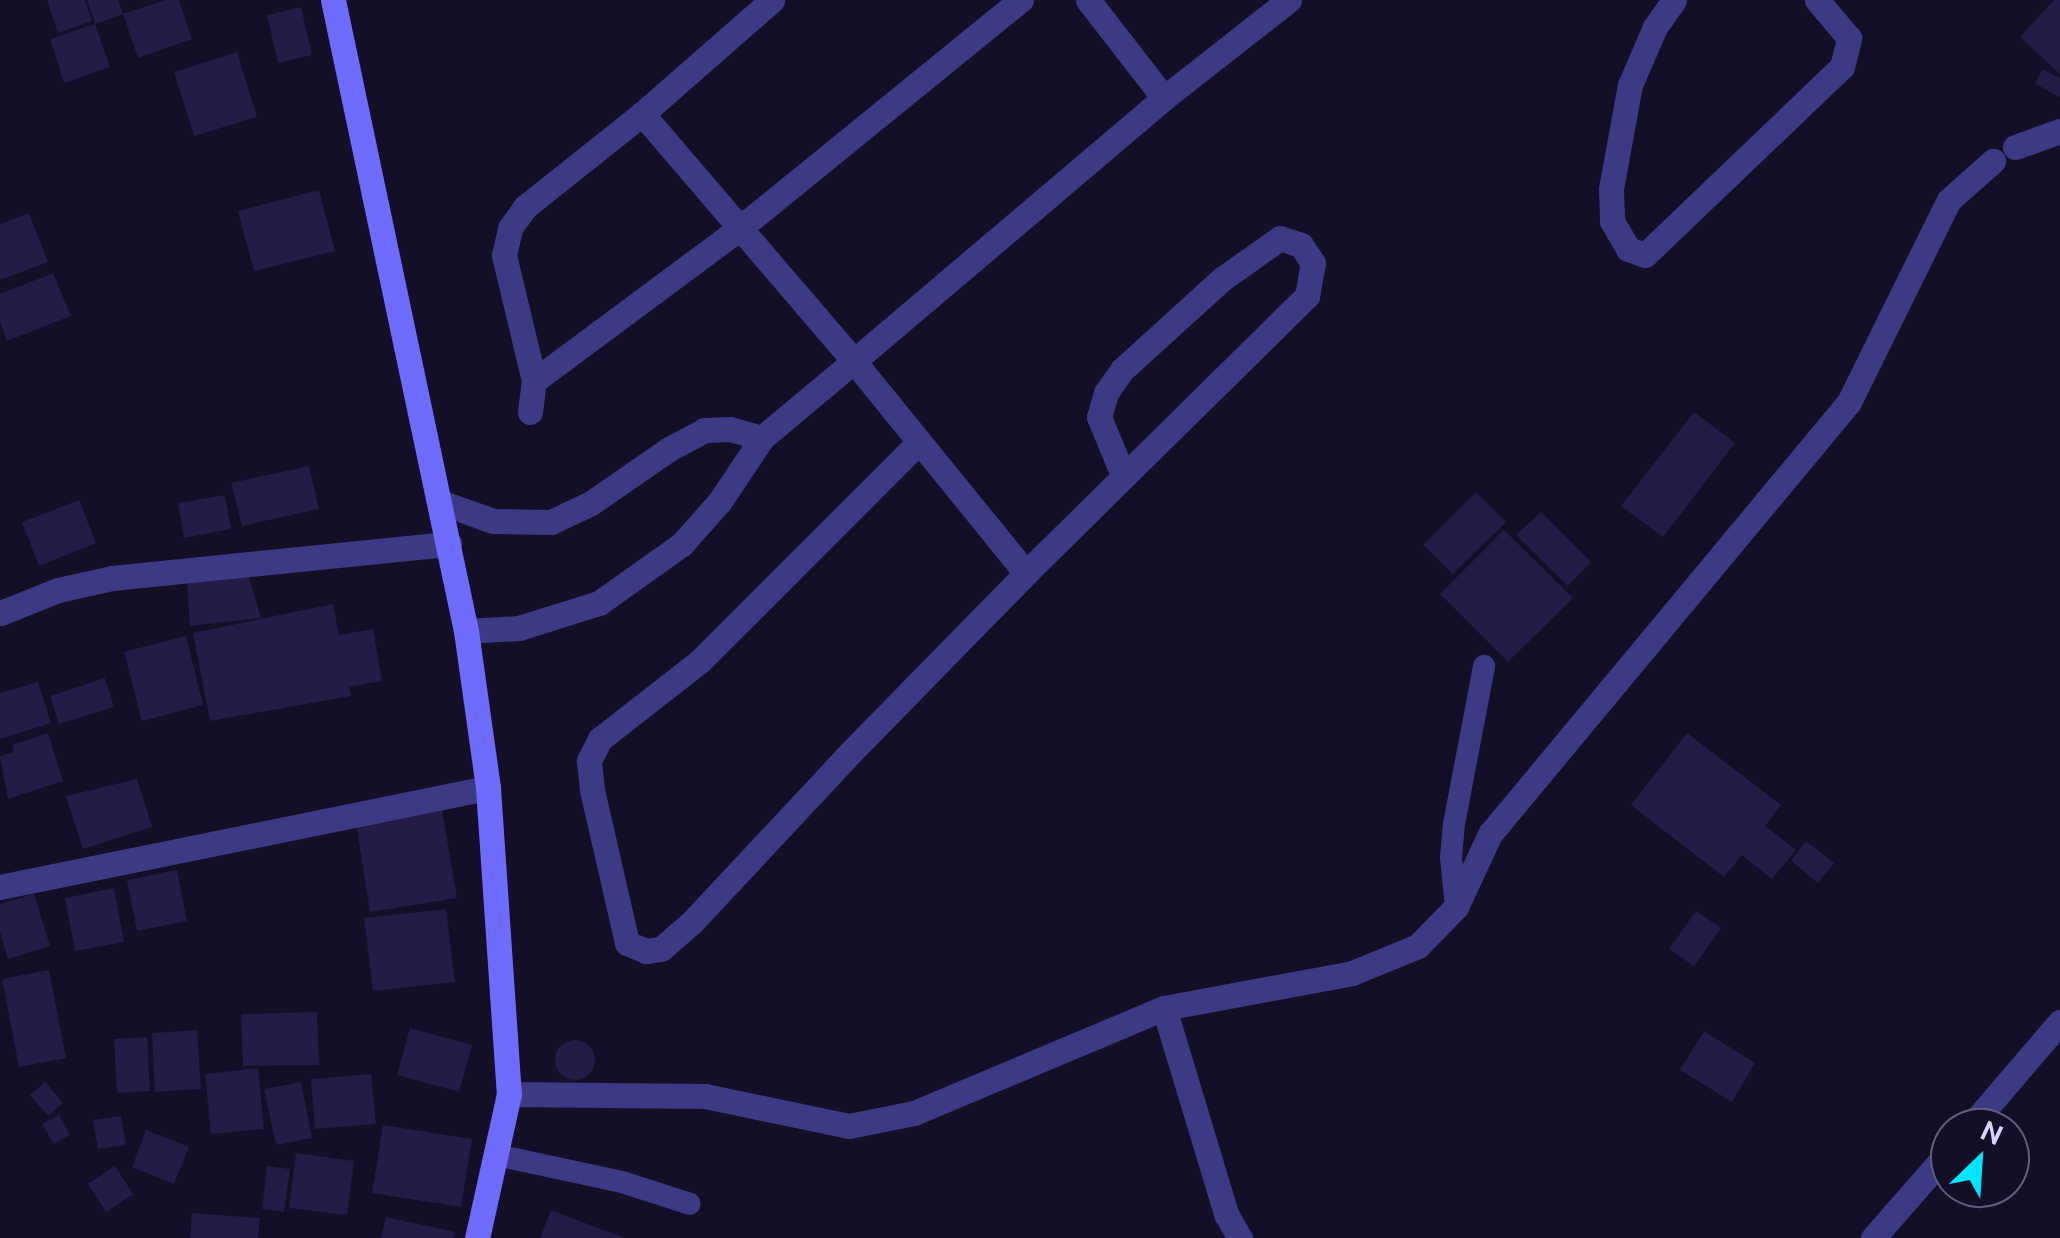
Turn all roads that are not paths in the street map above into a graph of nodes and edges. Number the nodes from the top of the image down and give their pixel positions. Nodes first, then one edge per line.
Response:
1 (333, 0) edge
2 (772, 0) edge
3 (1021, 0) edge
4 (1088, 0) edge
5 (1290, 0) edge
6 (1674, 0) edge
7 (1817, 0) edge
8 (1164, 98) junction
9 (642, 114) junction
10 (2060, 130) edge
11 (740, 228) junction
12 (854, 361) junction
13 (534, 382) junction
14 (530, 412) dead end
15 (762, 438) junction
16 (919, 442) junction
17 (1123, 476) junction
18 (440, 502) junction
19 (449, 544) junction
20 (1026, 573) junction
21 (1, 613) edge
22 (466, 631) junction
23 (1484, 666) dead end
24 (488, 788) junction
25 (0, 887) edge
26 (1456, 907) junction
27 (1164, 1008) junction
28 (2060, 1022) edge
29 (510, 1094) junction
30 (1986, 1108) edge
31 (496, 1155) junction
32 (1930, 1173) edge
33 (690, 1204) dead end
34 (477, 1238) edge
35 (1240, 1238) edge
36 (1873, 1238) edge

1 - 18 street
2 - 9 street
3 - 11 street
4 - 8 street
5 - 8 street
6 - 7 street
8 - 12 street
9 - 11 street
9 - 13 street
10 - 26 street
11 - 12 street
11 - 13 street
12 - 15 street
12 - 16 street
13 - 14 street
15 - 18 street
15 - 22 street
16 - 20 street
16 - 20 street
17 - 17 street
17 - 20 street
18 - 19 street
19 - 21 street
19 - 22 street
22 - 24 street
23 - 26 lane
24 - 25 street
24 - 29 street
26 - 27 street
27 - 29 street
27 - 35 street
28 - 30 street
29 - 31 street
31 - 33 lane
31 - 34 street
32 - 36 street

